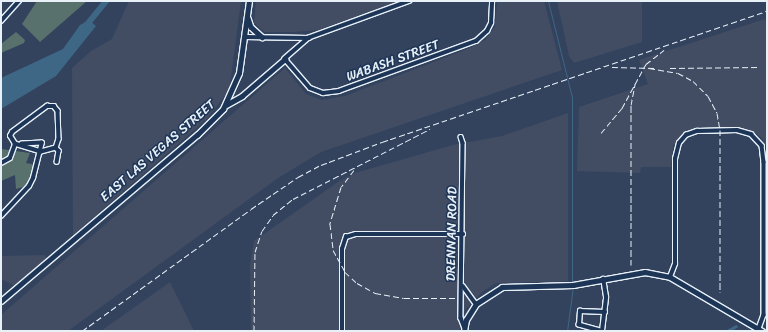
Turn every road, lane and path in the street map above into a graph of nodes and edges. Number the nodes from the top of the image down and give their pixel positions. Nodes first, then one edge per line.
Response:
1 (19, 1) edge
2 (249, 1) edge
3 (410, 1) edge
4 (492, 1) edge
5 (247, 16) junction
6 (1, 21) edge
7 (245, 37) junction
8 (262, 37) junction
9 (309, 38) junction
10 (285, 59) junction
11 (226, 105) junction
12 (461, 137) dead end
13 (15, 144) junction
14 (22, 144) junction
15 (56, 148) junction
16 (41, 152) junction
17 (57, 162) dead end
18 (1, 163) edge
19 (1, 216) edge
20 (463, 234) junction
21 (670, 277) junction
22 (603, 279) junction
23 (463, 284) junction
24 (1, 301) edge
25 (476, 304) junction
26 (605, 312) junction
27 (464, 329) edge
28 (760, 330) edge
29 (342, 331) edge
30 (601, 331) edge

1 - 6 street
2 - 5 main road, EAST LAS VEGAS STREET
3 - 9 street
4 - 10 street, WABASH STREET
5 - 7 main road, EAST LAS VEGAS STREET
5 - 8 main road
7 - 8 street
7 - 11 main road, EAST LAS VEGAS STREET
8 - 9 street
9 - 10 street
10 - 11 main road
11 - 24 main road, EAST LAS VEGAS STREET
12 - 20 street, DRENNAN ROAD
13 - 14 street
13 - 15 street
13 - 18 street
14 - 16 street
14 - 16 street
15 - 16 street
15 - 17 street
16 - 19 street
20 - 23 street, DRENNAN ROAD
20 - 29 street
21 - 22 main road
21 - 28 main road
21 - 28 street
22 - 25 main road
22 - 26 street
23 - 25 street
23 - 27 street, DRENNAN ROAD
25 - 27 main road
26 - 30 street
26 - 30 street

